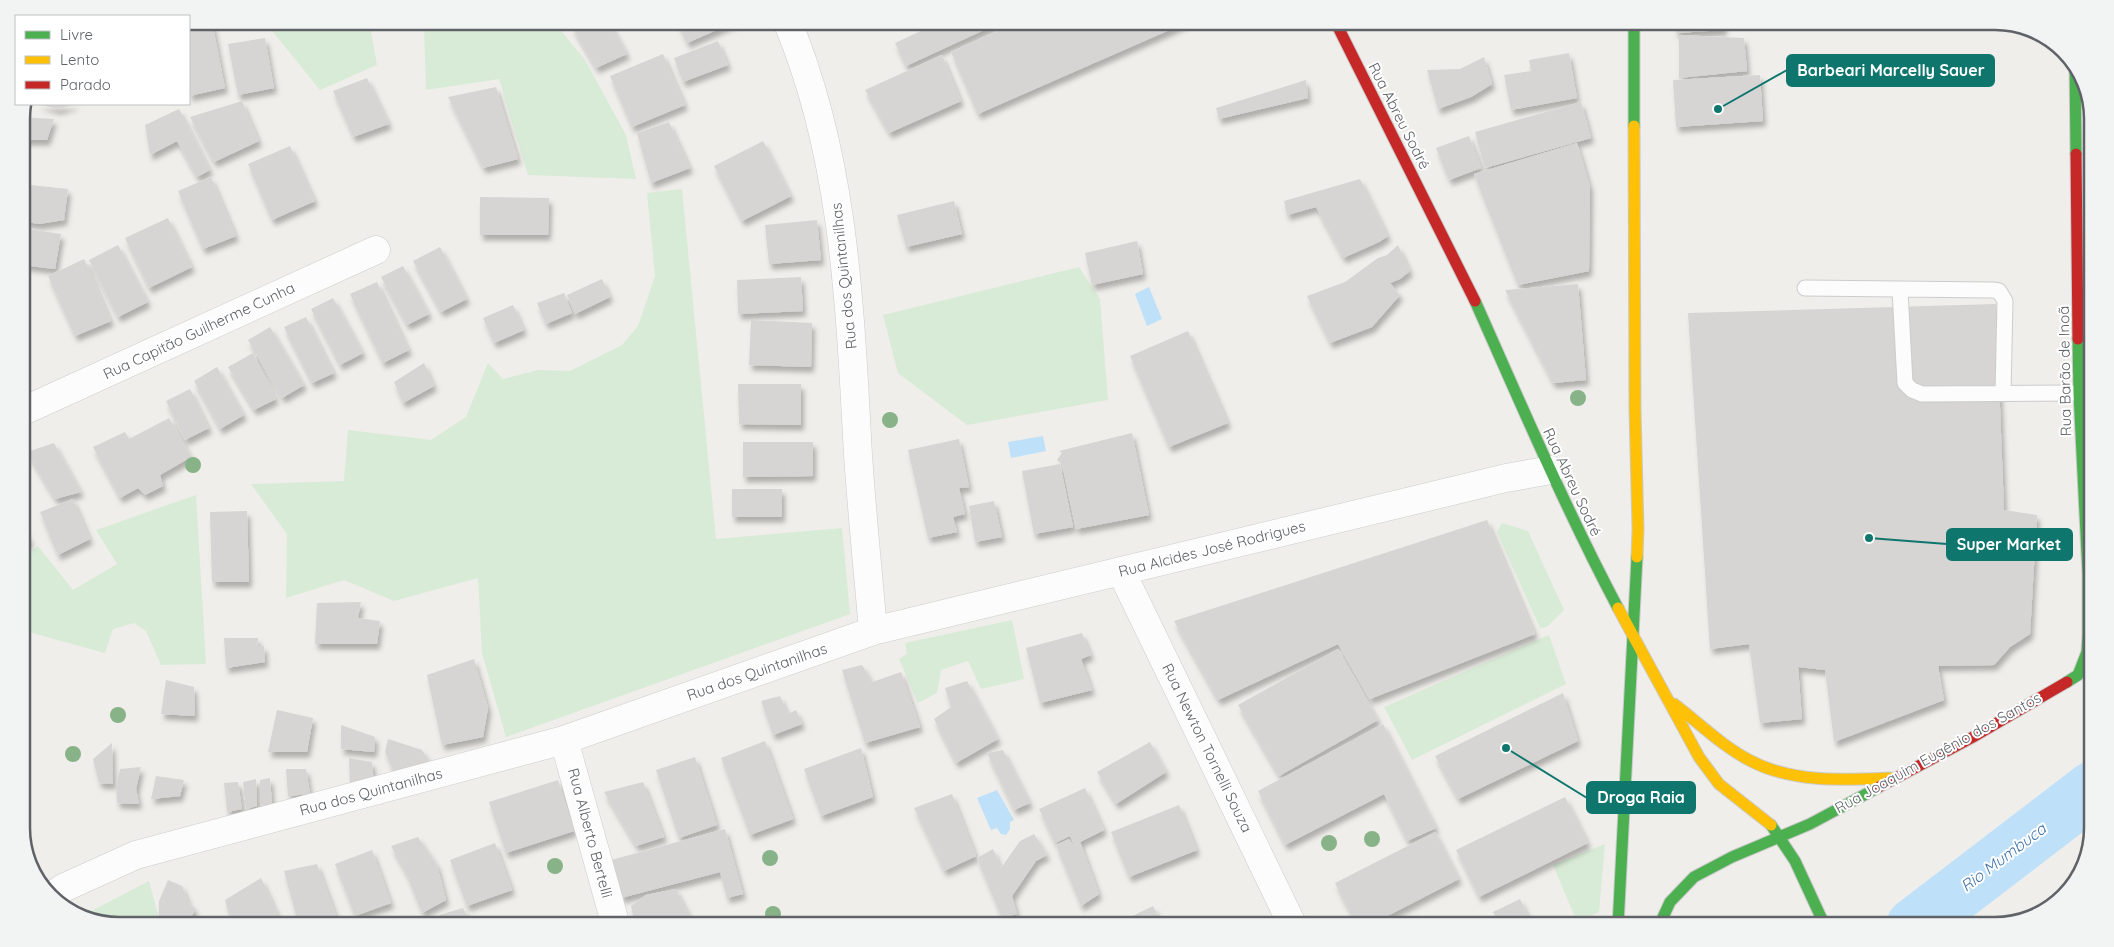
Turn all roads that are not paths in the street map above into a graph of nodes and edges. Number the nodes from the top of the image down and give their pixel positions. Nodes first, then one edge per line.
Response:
1 (791, 30) edge
2 (1340, 30) edge
3 (1634, 30) edge
4 (2075, 81) edge
5 (376, 250) dead end
6 (1806, 288) dead end
7 (1900, 290) junction
8 (2079, 393) junction
9 (2003, 394) junction
10 (30, 408) edge
11 (1550, 470) junction
12 (2084, 476) edge
13 (1121, 571) junction
14 (873, 631) junction
15 (1632, 634) junction
16 (2084, 671) edge
17 (1665, 697) junction
18 (564, 740) junction
19 (1895, 778) junction
20 (1781, 837) junction
21 (57, 892) edge
22 (613, 917) edge
23 (1289, 917) edge
24 (1618, 917) edge
25 (1664, 917) edge
26 (1821, 917) edge

1 - 14 street, Rua dos Quintanilhas
2 - 11 main road, Rua Abreu Sodré
3 - 15 main road
4 - 8 main road, Rua Barão de Inoã
5 - 10 street, Rua Capitão Guilherme Cunha
6 - 7 lane
7 - 9 lane
7 - 9 lane
8 - 9 lane
8 - 12 main road, Rua Barão de Inoã
11 - 13 street, Rua Alcides José Rodrigues
11 - 15 main road, Rua Abreu Sodré
13 - 14 street, Rua Alcides José Rodrigues
13 - 23 street, Rua Newton Tornelli Souza
14 - 18 street, Rua dos Quintanilhas
15 - 17 main road, Rua Abreu Sodré
15 - 24 main road
16 - 19 main road, Rua Joaquim Eugênio dos Santos
17 - 19 main road
17 - 20 main road, Rua Abreu Sodré
18 - 21 street, Rua dos Quintanilhas
18 - 22 street, Rua Alberto Bertelli
19 - 20 main road, Rua Joaquim Eugênio dos Santos
20 - 25 main road, Rua Joaquim Eugênio dos Santos
20 - 26 main road, Rua Abreu Sodré

